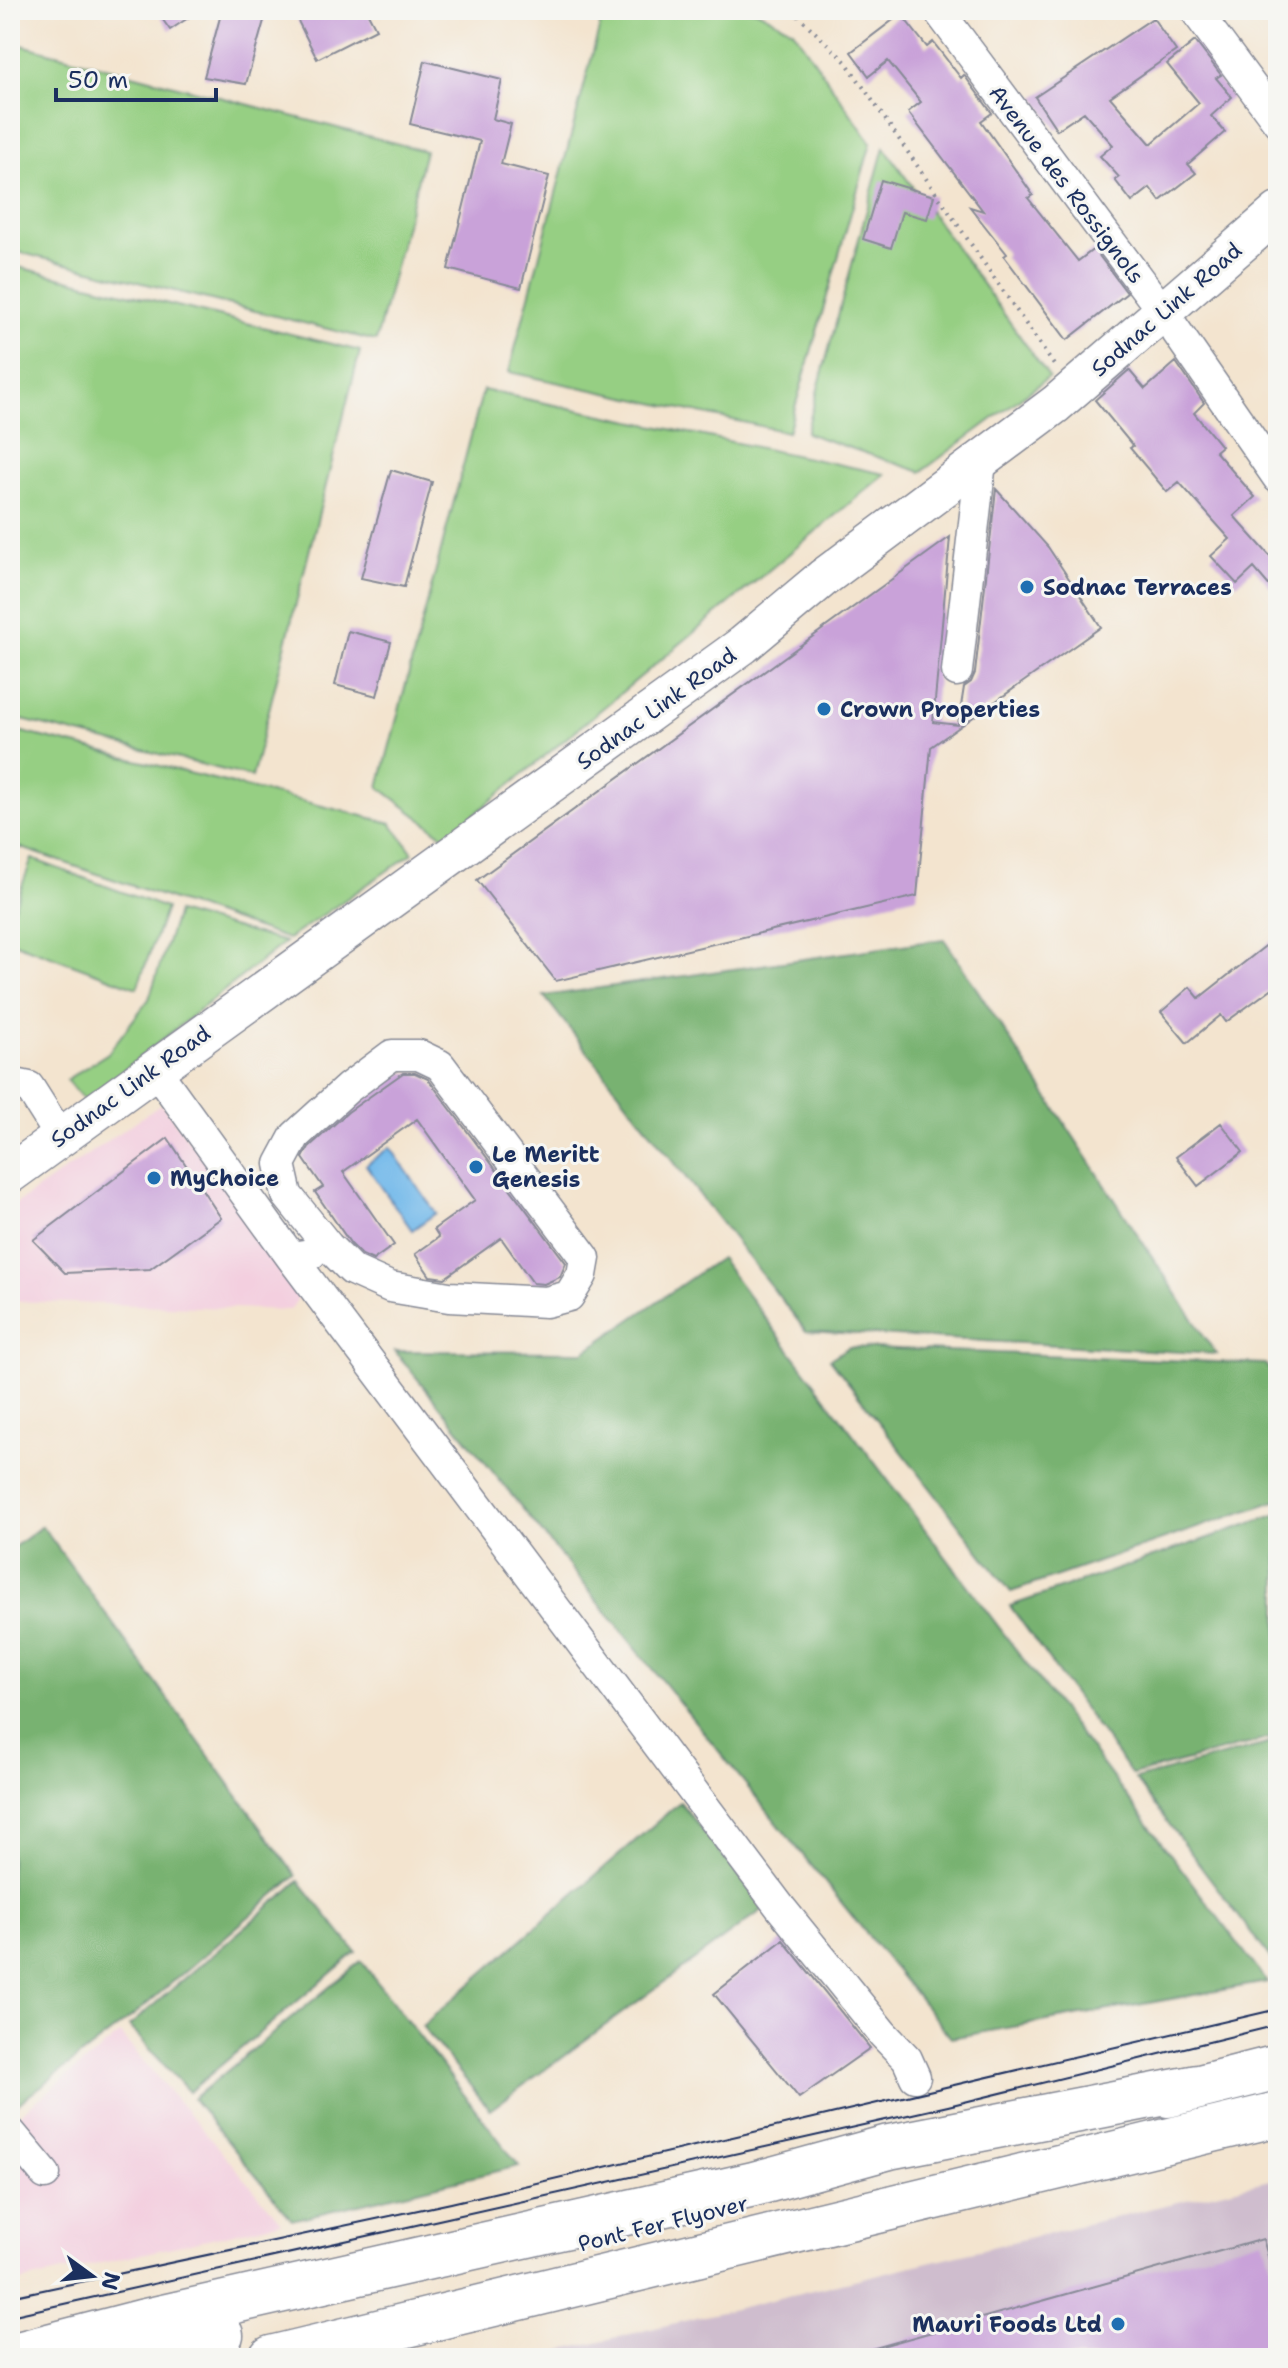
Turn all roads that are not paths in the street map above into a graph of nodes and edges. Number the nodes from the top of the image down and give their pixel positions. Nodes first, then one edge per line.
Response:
1 (938, 10) edge
2 (1195, 10) edge
3 (1278, 122) edge
4 (1278, 212) edge
5 (1163, 312) junction
6 (981, 462) junction
7 (1278, 478) edge
8 (957, 671) dead end
9 (155, 1069) junction
10 (10, 1083) edge
11 (60, 1136) junction
12 (10, 1174) edge
13 (328, 1246) junction
14 (291, 1257) junction
15 (1278, 2067) edge
16 (915, 2077) dead end
17 (1197, 2087) junction
18 (1278, 2114) edge
19 (1214, 2129) junction
20 (10, 2132) edge
21 (45, 2174) dead end
22 (10, 2356) edge
23 (128, 2358) edge
24 (271, 2358) edge
25 (366, 2358) edge

1 - 5 street, Avenue des Rossignols
2 - 3 street
4 - 5 main road, Sodnac Link Road
5 - 6 main road, Sodnac Link Road
5 - 7 street, Avenue des Rossignols
6 - 8 street
6 - 9 main road, Sodnac Link Road
9 - 11 main road, Sodnac Link Road
9 - 14 street
10 - 11 street
11 - 12 main road, Sodnac Link Road
13 - 13 street
13 - 14 street
14 - 16 street
15 - 17 highway
17 - 22 highway
17 - 23 highway, Pont Fer Flyover
18 - 19 highway
19 - 24 highway, Pont Fer Flyover
19 - 25 highway
20 - 21 street

